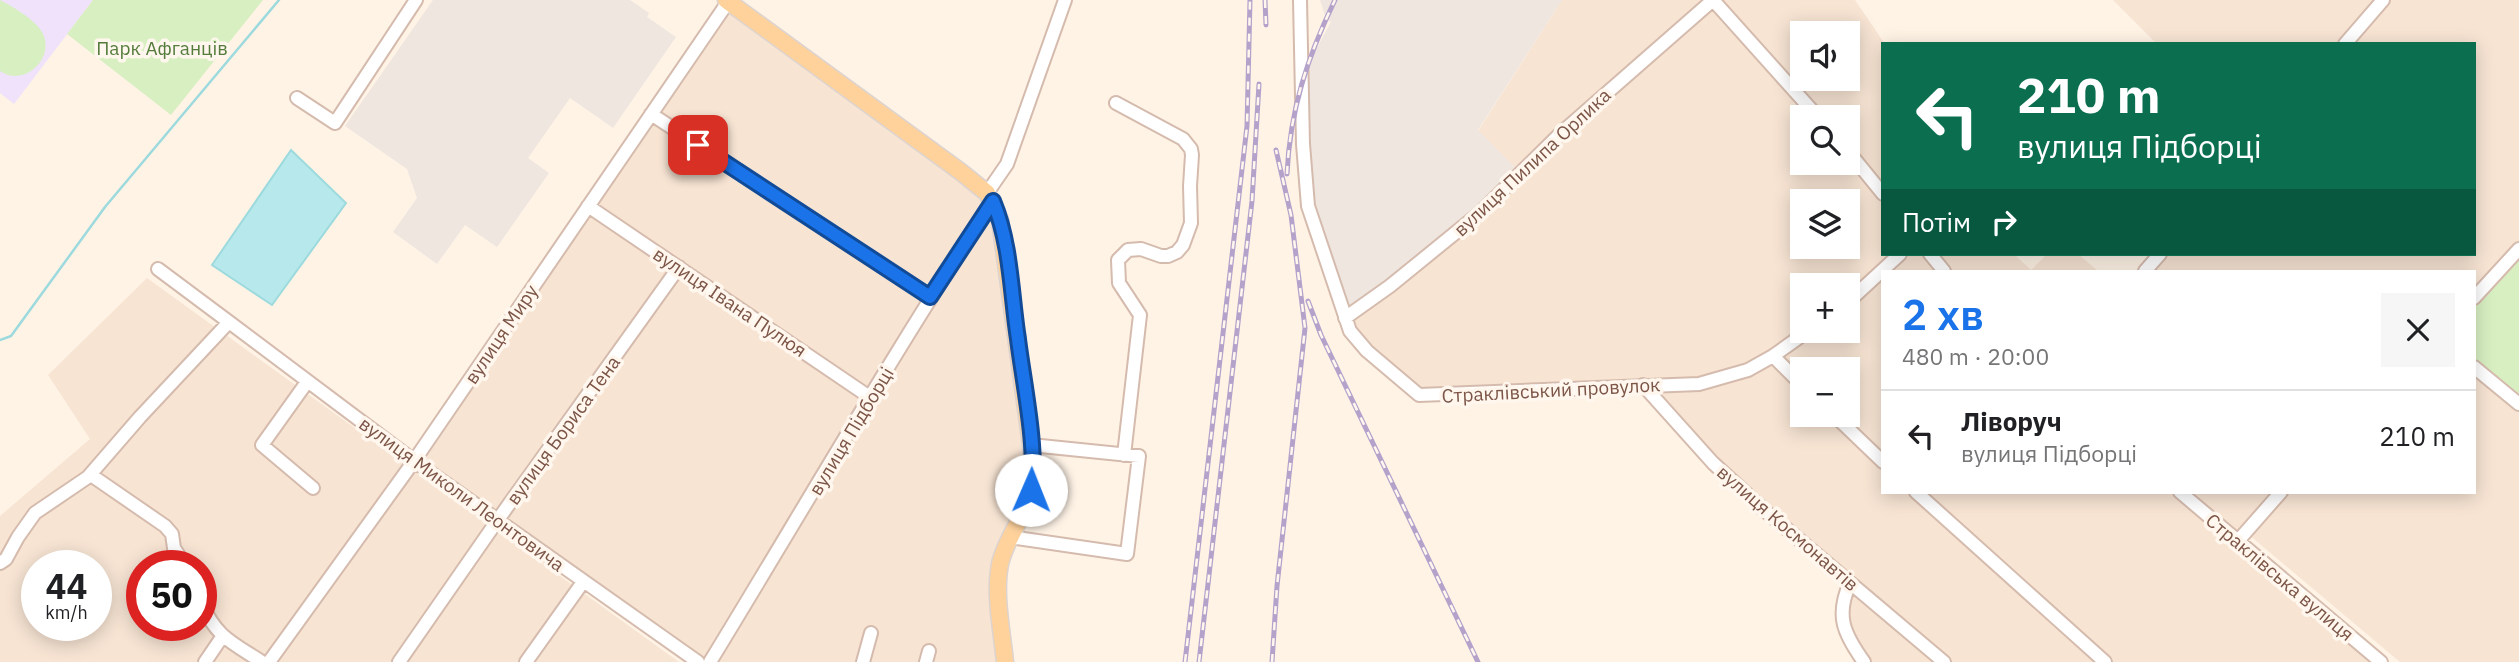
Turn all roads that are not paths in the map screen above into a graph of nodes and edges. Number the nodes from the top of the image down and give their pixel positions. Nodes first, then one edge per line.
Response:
1 (416, 0) edge
2 (1065, 0) edge
3 (1300, 0) edge
4 (1713, 0) edge
5 (2384, 0) edge
6 (727, 1) edge
7 (2347, 42) edge
8 (298, 97) dead end
9 (1115, 103) dead end
10 (1807, 105) edge
11 (651, 114) junction
12 (1860, 166) edge
13 (1881, 192) edge
14 (990, 197) junction
15 (588, 206) junction
16 (2519, 248) edge
17 (1898, 256) edge
18 (1932, 256) edge
19 (2158, 256) edge
20 (679, 267) junction
21 (158, 269) dead end
22 (1883, 270) edge
23 (1943, 270) edge
24 (2146, 270) edge
25 (1881, 272) edge
26 (1860, 291) edge
27 (2476, 296) edge
28 (930, 297) junction
29 (1345, 317) junction
30 (229, 322) junction
31 (1791, 343) edge
32 (1773, 356) junction
33 (2476, 369) edge
34 (1790, 373) edge
35 (307, 382) junction
36 (1643, 385) junction
37 (871, 398) junction
38 (2519, 404) edge
39 (1847, 427) edge
40 (1031, 445) junction
41 (1124, 455) junction
42 (1881, 459) edge
43 (414, 461) junction
44 (91, 475) junction
45 (313, 488) dead end
46 (1918, 494) edge
47 (2182, 494) edge
48 (2279, 494) edge
49 (497, 520) junction
50 (1010, 537) junction
51 (2237, 542) junction
52 (175, 550) edge
53 (0, 563) edge
54 (583, 582) junction
55 (1850, 583) junction
56 (218, 632) joint
57 (871, 633) dead end
58 (205, 662) edge
59 (262, 662) edge
60 (269, 662) edge
61 (399, 662) edge
62 (526, 662) edge
63 (698, 662) edge
64 (710, 662) edge
65 (863, 662) edge
66 (1005, 662) edge
67 (1864, 662) edge
68 (1944, 662) edge
69 (2105, 662) edge
70 (2381, 662) edge

1 - 8 street
2 - 14 street, вулиця Підборці
3 - 29 street, Страклівський провулок
4 - 10 street
4 - 29 street, вулиця Пилипа Орлика
5 - 7 street
6 - 11 street, вулиця Миру
6 - 14 main road
9 - 41 street
11 - 15 street, вулиця Миру
11 - 28 street
12 - 13 street
14 - 28 street, вулиця Підборці
14 - 40 main road
15 - 20 street, вулиця Івана Пулюя
15 - 43 street, вулиця Миру
16 - 27 street
17 - 22 street
18 - 23 street
19 - 24 street
20 - 37 street, вулиця Івана Пулюя
20 - 49 street, вулиця Бориса Тена
21 - 30 street, вулиця Миколи Леонтовича
25 - 26 street
28 - 37 street, вулиця Підборці
29 - 36 street, Страклівський провулок
30 - 35 street, вулиця Миколи Леонтовича
30 - 44 street
31 - 32 street, Страклівський провулок
32 - 34 street
32 - 36 street, Страклівський провулок
33 - 38 street
35 - 43 street, вулиця Миколи Леонтовича
35 - 45 street
36 - 55 street, вулиця Космонавтів
37 - 64 street, вулиця Підборці
39 - 42 street
40 - 41 street
40 - 50 main road
41 - 50 street
43 - 49 street, вулиця Миколи Леонтовича
43 - 60 street, вулиця Миру
44 - 52 street
44 - 53 street
46 - 69 street
47 - 51 street, Страклівська вулиця
48 - 51 street
49 - 54 street, вулиця Миколи Леонтовича
49 - 61 street, вулиця Бориса Тена
50 - 66 main road
51 - 70 street, Страклівська вулиця
54 - 62 street
54 - 63 street, вулиця Миколи Леонтовича
55 - 67 street
55 - 68 street, вулиця Космонавтів
56 - 58 street
56 - 59 street
57 - 65 street

